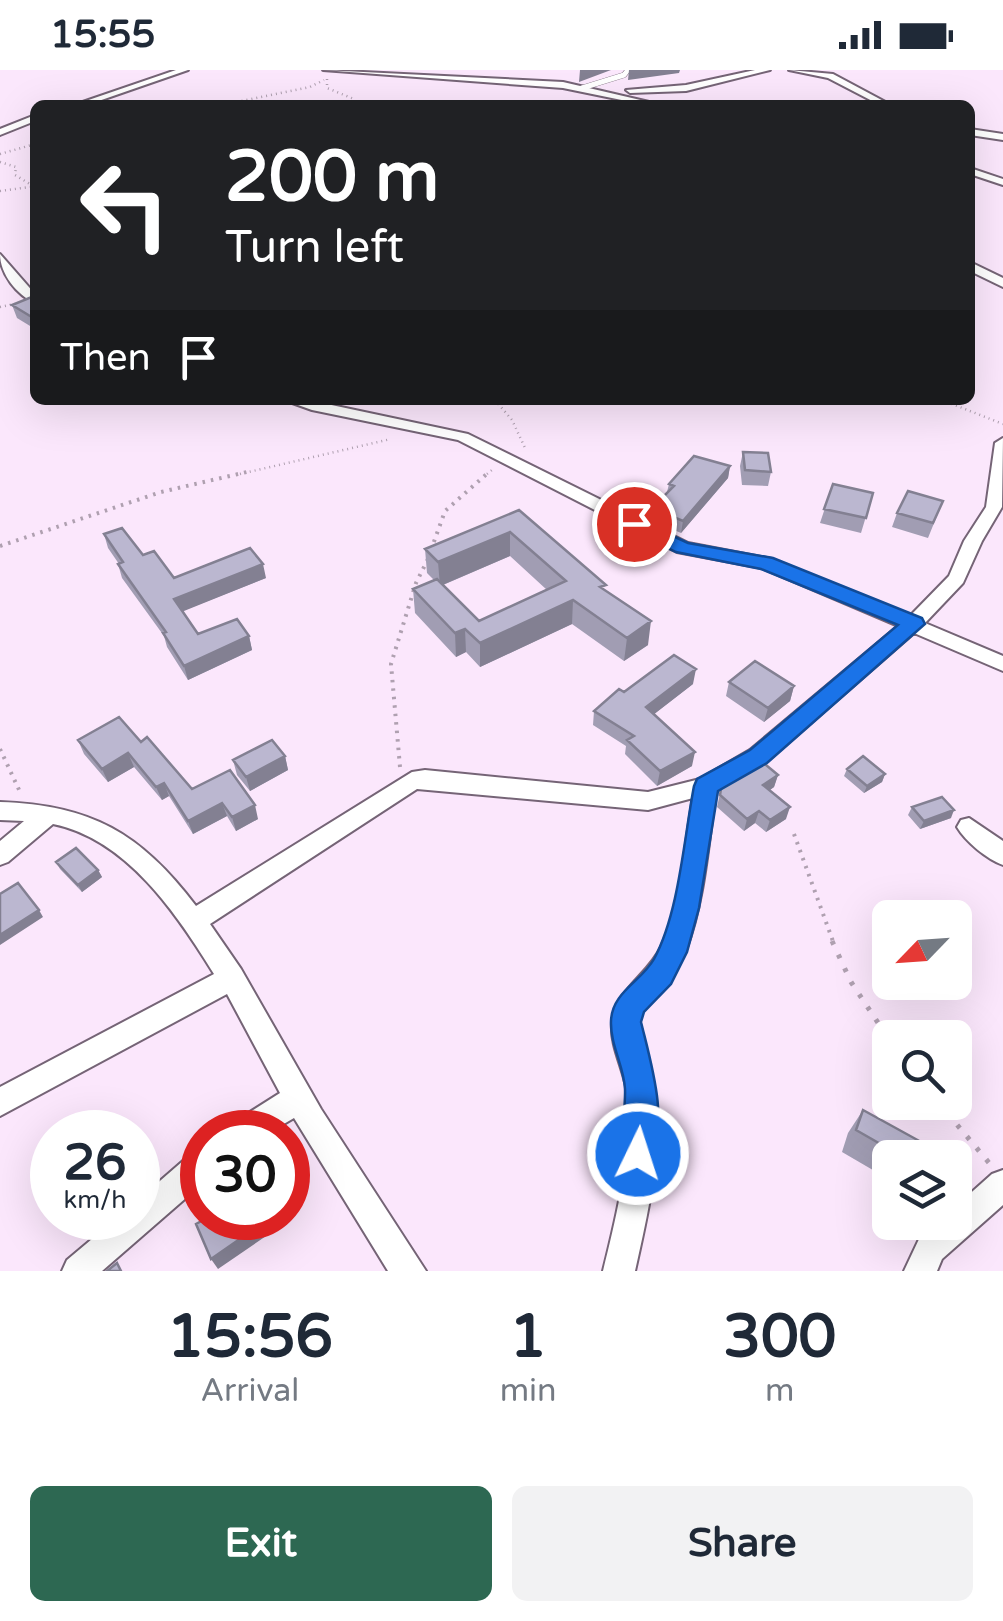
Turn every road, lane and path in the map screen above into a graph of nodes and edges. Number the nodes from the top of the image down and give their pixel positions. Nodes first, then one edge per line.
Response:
1 (184, 70) edge
2 (628, 70) edge
3 (766, 70) edge
4 (793, 70) edge
5 (327, 74) edge
6 (310, 86) dead end
7 (582, 88) junction
8 (598, 90) junction
9 (670, 90) junction
10 (93, 100) edge
11 (245, 100) edge
12 (352, 100) edge
13 (638, 100) edge
14 (670, 100) edge
15 (879, 100) edge
16 (30, 120) edge
17 (0, 132) edge
18 (975, 133) edge
19 (1003, 137) edge
20 (30, 145) edge
21 (0, 154) edge
22 (0, 162) edge
23 (975, 173) edge
24 (1003, 182) edge
25 (30, 184) edge
26 (30, 188) edge
27 (0, 191) edge
28 (0, 258) edge
29 (975, 269) edge
30 (1003, 283) edge
31 (30, 295) edge
32 (307, 405) edge
33 (499, 405) edge
34 (955, 405) edge
35 (1003, 424) edge
36 (435, 428) junction
37 (1003, 444) edge
38 (508, 458) junction
39 (547, 477) junction
40 (994, 508) junction
41 (1003, 527) edge
42 (0, 546) edge
43 (914, 624) junction
44 (1003, 664) edge
45 (0, 750) edge
46 (400, 786) junction
47 (706, 786) junction
48 (0, 811) edge
49 (40, 813) junction
50 (969, 827) dead end
51 (794, 834) dead end
52 (1003, 854) edge
53 (0, 855) edge
54 (195, 920) junction
55 (232, 978) junction
56 (876, 1020) edge
57 (299, 1098) junction
58 (0, 1102) edge
59 (280, 1110) edge
60 (953, 1120) edge
61 (998, 1176) edge
62 (180, 1184) edge
63 (78, 1271) edge
64 (410, 1271) edge
65 (619, 1271) edge
66 (920, 1271) edge

1 - 10 street
2 - 7 lane
3 - 9 street
4 - 15 street
5 - 7 street
5 - 12 path
6 - 11 path
7 - 8 street
8 - 9 street
8 - 13 street
9 - 14 street
16 - 17 street
18 - 19 street
20 - 21 path
22 - 25 path
23 - 24 street
26 - 27 path
28 - 31 street
29 - 30 street
32 - 36 street
33 - 39 path
34 - 35 path
36 - 38 street
36 - 42 path
37 - 40 street
38 - 39 street
38 - 46 path
39 - 43 street
40 - 41 street
40 - 43 street
43 - 44 street
43 - 47 street
45 - 49 path
46 - 47 street
46 - 54 street
47 - 65 street
48 - 49 street
49 - 53 street
49 - 54 street
50 - 52 street
51 - 56 path
54 - 55 street
55 - 57 street
55 - 58 street
57 - 59 street
57 - 64 street
60 - 61 path
61 - 66 street
62 - 63 street

